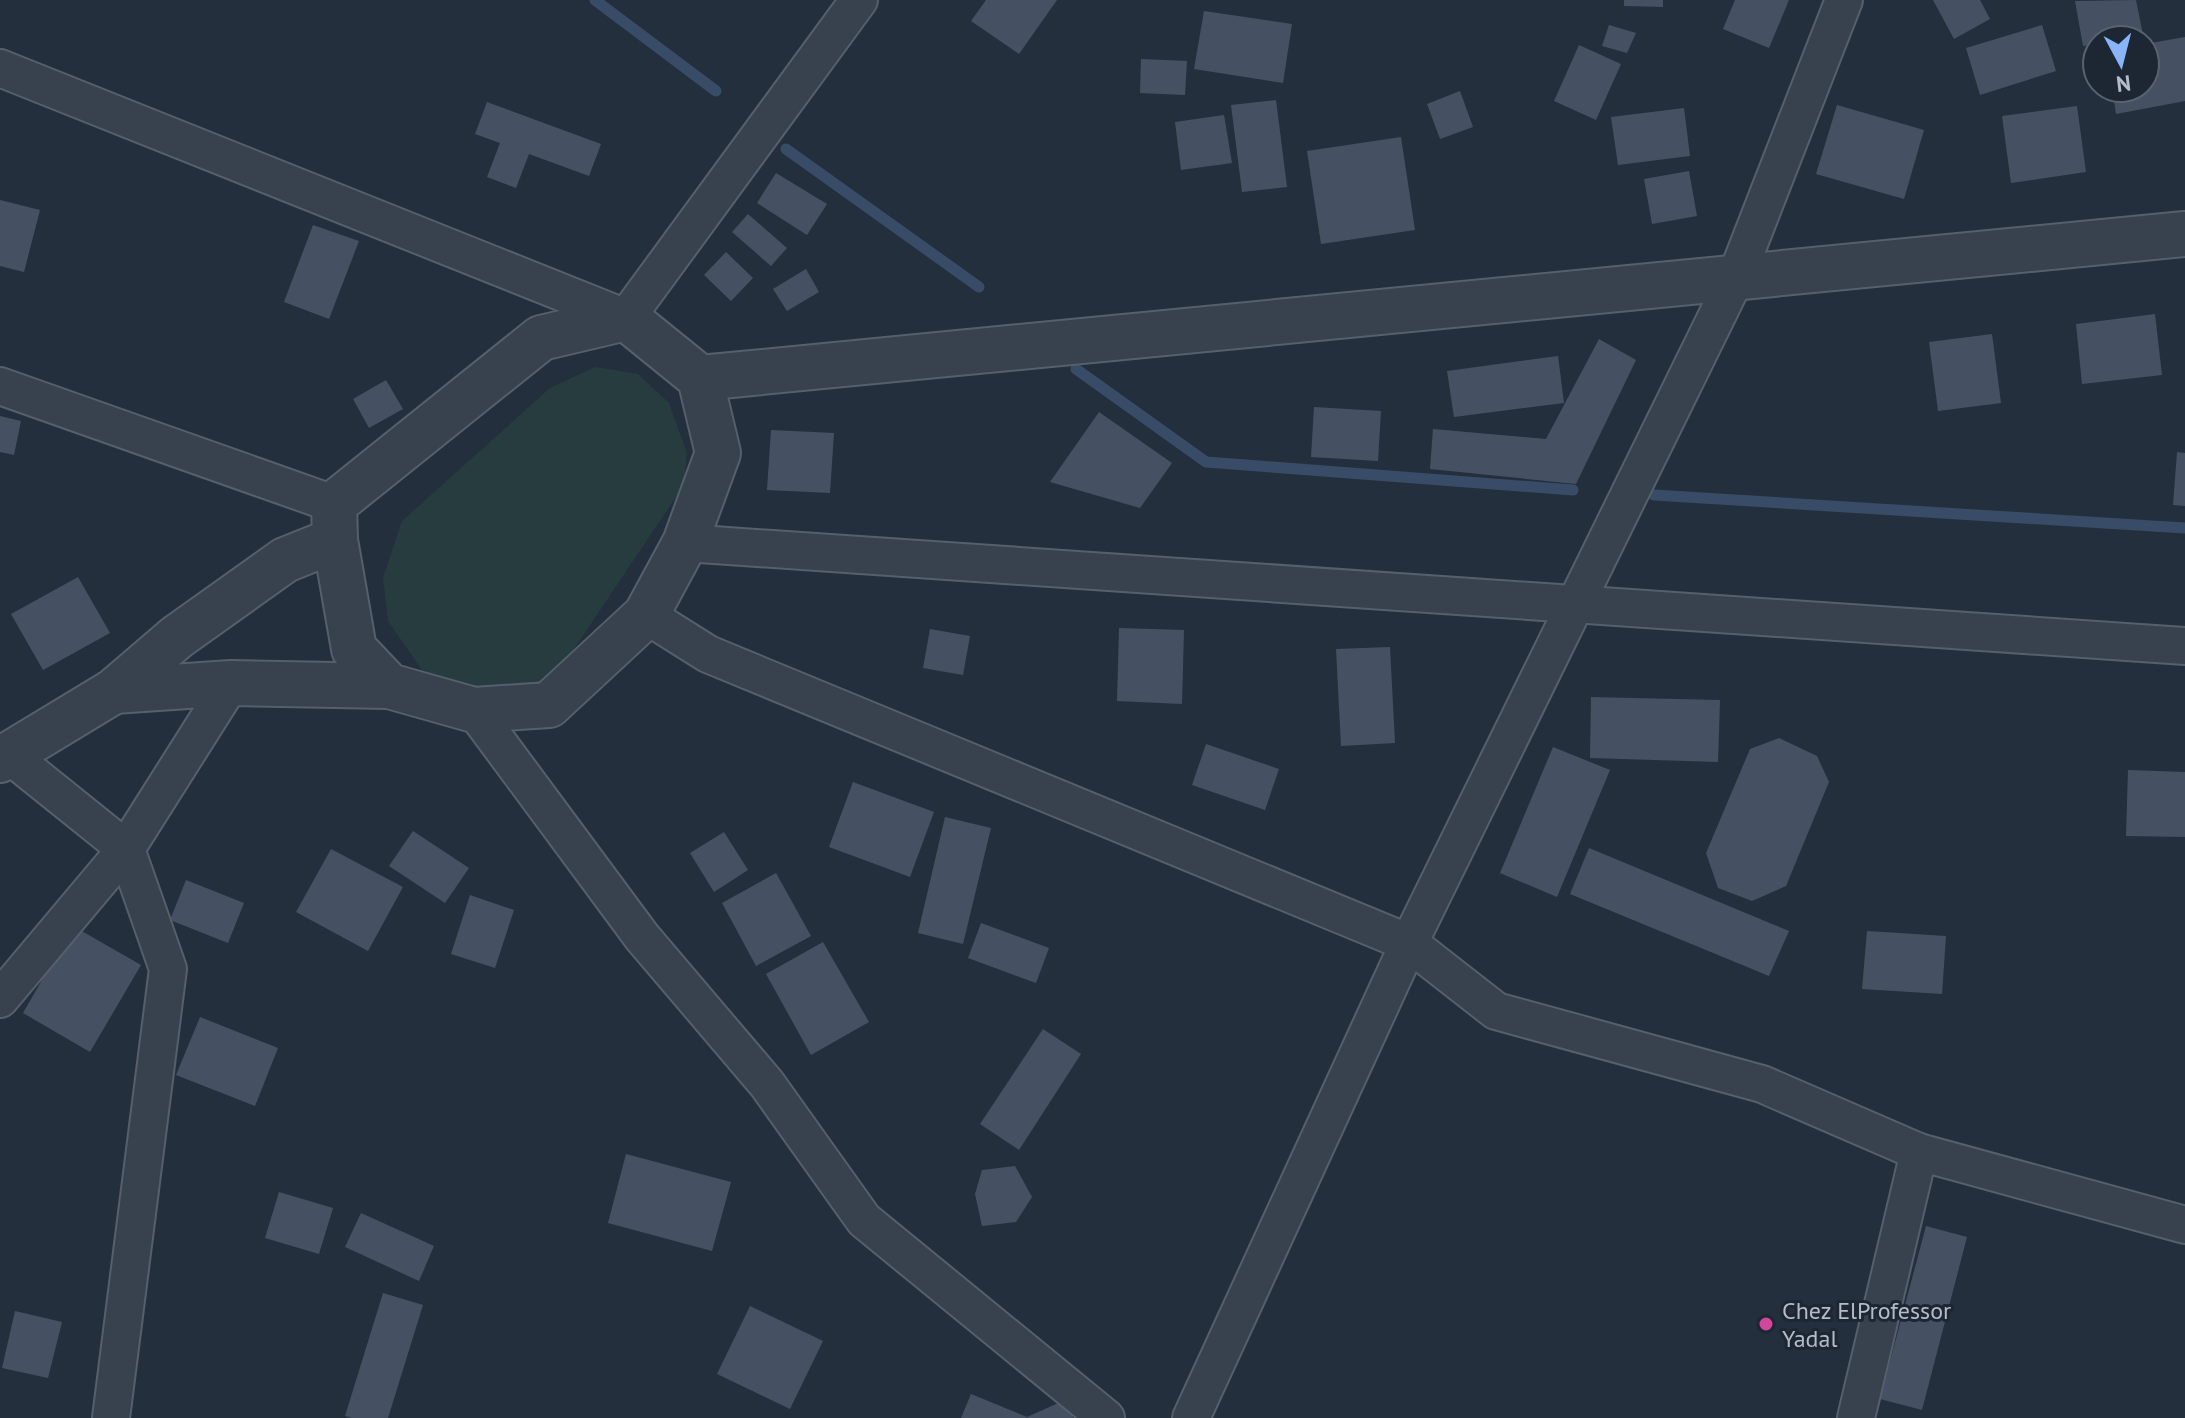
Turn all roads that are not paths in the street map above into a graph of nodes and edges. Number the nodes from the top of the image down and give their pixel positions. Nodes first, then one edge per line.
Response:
1 (859, 0) edge
2 (1844, 0) edge
3 (0, 68) edge
4 (2185, 234) edge
5 (1736, 277) junction
6 (626, 318) junction
7 (700, 378) junction
8 (0, 386) edge
9 (335, 522) junction
10 (685, 543) junction
11 (1576, 605) junction
12 (646, 615) junction
13 (2185, 646) edge
14 (231, 683) junction
15 (389, 686) junction
16 (114, 691) junction
17 (474, 710) junction
18 (4, 757) edge
19 (126, 849) junction
20 (1409, 943) junction
21 (0, 999) edge
22 (1919, 1152) junction
23 (2185, 1225) edge
24 (111, 1418) edge
25 (1106, 1418) edge
26 (1191, 1418) edge
27 (1856, 1418) edge

1 - 6 street
2 - 5 street
3 - 6 street
4 - 5 street
5 - 7 street
5 - 11 street
6 - 7 street
6 - 9 street
7 - 10 street
8 - 9 street
9 - 15 street
9 - 16 street
10 - 11 street
10 - 12 street
11 - 13 street
11 - 20 street
12 - 17 street
12 - 20 street
14 - 15 street
14 - 16 street
14 - 19 street
15 - 17 street
16 - 18 street
17 - 25 street
18 - 19 street
19 - 21 street
19 - 24 street
20 - 22 street
20 - 26 street
22 - 23 street
22 - 27 street

